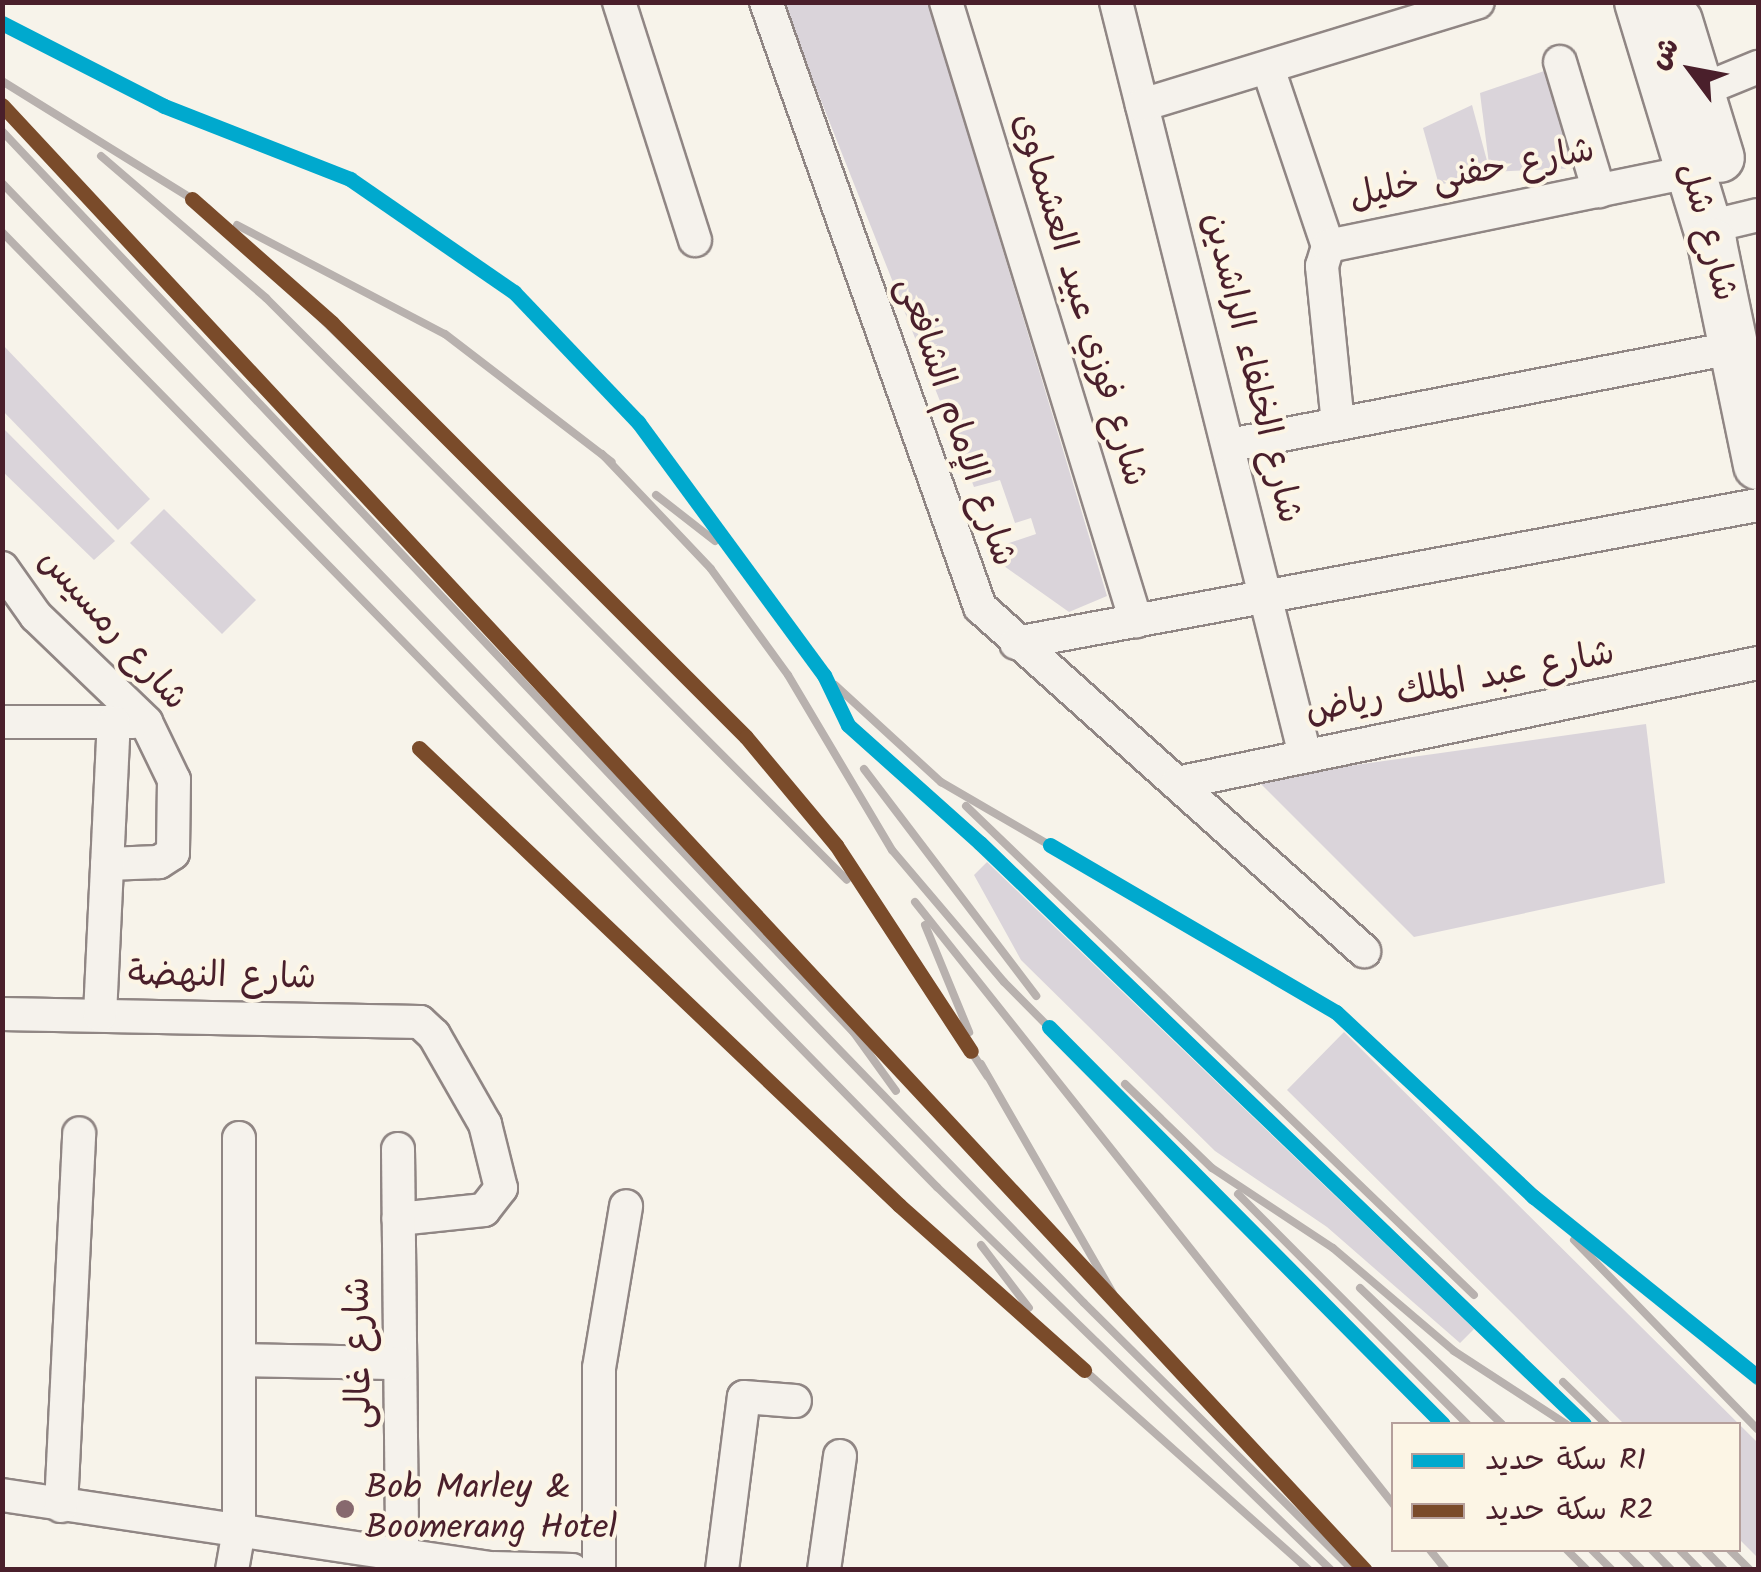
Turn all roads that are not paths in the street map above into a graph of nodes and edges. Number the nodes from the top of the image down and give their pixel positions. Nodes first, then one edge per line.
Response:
1 (619, 2) edge
2 (766, 2) edge
3 (946, 2) edge
4 (1116, 2) edge
5 (1478, 2) edge
6 (1639, 2) edge
7 (1671, 2) edge
8 (1560, 62) dead end
9 (1758, 67) edge
10 (1268, 68) junction
11 (1702, 90) junction
12 (1142, 105) junction
13 (1692, 171) junction
14 (1600, 191) junction
15 (1734, 221) edge
16 (695, 240) dead end
17 (1328, 246) junction
18 (1748, 329) edge
19 (1338, 424) junction
20 (1230, 445) junction
21 (1758, 465) edge
22 (1758, 505) edge
23 (2, 568) edge
24 (1268, 596) junction
25 (1136, 620) junction
26 (1016, 643) junction
27 (1758, 664) edge
28 (2, 722) edge
29 (130, 722) junction
30 (1305, 755) junction
31 (1177, 782) junction
32 (107, 864) junction
33 (1364, 951) dead end
34 (2, 1014) edge
35 (100, 1015) junction
36 (79, 1132) dead end
37 (239, 1138) dead end
38 (398, 1149) dead end
39 (626, 1206) dead end
40 (398, 1219) junction
41 (240, 1360) junction
42 (400, 1362) junction
43 (795, 1401) dead end
44 (840, 1456) dead end
45 (2, 1495) edge
46 (61, 1506) junction
47 (239, 1531) junction
48 (417, 1561) edge
49 (557, 1568) edge
50 (232, 1570) edge
51 (600, 1570) edge
52 (722, 1570) edge
53 (824, 1570) edge

1 - 16 street
2 - 26 street, شارع الإمام الشافعى
3 - 25 street, شارع فوزي عبيد العشماوى
4 - 12 street, شارع الخلفاء الراشدين
5 - 10 street
6 - 13 street, شارع شل
7 - 11 street, شارع شل
8 - 14 street
9 - 11 street
10 - 12 street
10 - 17 street
11 - 15 street, شارع شل
12 - 20 street, شارع الخلفاء الراشدين
13 - 14 street, شارع حفنى خليل
13 - 15 street, شارع شل
14 - 17 street, شارع حفنى خليل
15 - 18 street, شارع شل
17 - 19 street, شارع حفنى خليل
18 - 19 street
18 - 21 street, شارع شل
19 - 20 street
20 - 24 street, شارع الخلفاء الراشدين
22 - 24 street
23 - 29 street, شارع رمسيس
24 - 25 street
24 - 30 street, شارع الخلفاء الراشدين
25 - 26 street
26 - 31 street, شارع الإمام الشافعى
27 - 30 street, شارع عبد الملك رياض
28 - 29 street
29 - 32 street
29 - 32 street, شارع رمسيس
30 - 31 street, شارع عبد الملك رياض
31 - 33 street, شارع الإمام الشافعى
32 - 35 street
34 - 35 street, شارع النهضة
35 - 40 street, شارع النهضة
36 - 46 street
37 - 41 street
38 - 40 street, شارع غالى
39 - 51 street
40 - 42 street, شارع غالى
41 - 42 street
41 - 47 street
42 - 48 street, شارع غالى
43 - 52 street
44 - 53 street
45 - 46 street
46 - 47 street
47 - 48 street
47 - 50 street
48 - 49 street

